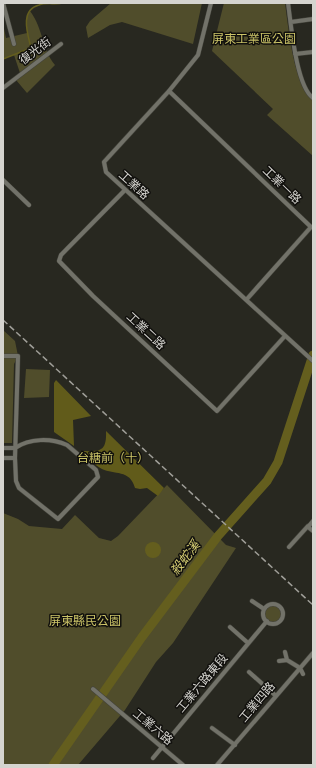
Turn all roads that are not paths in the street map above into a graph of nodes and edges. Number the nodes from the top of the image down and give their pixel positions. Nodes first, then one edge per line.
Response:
1 (3, 3) edge
2 (212, 3) edge
3 (288, 3) edge
4 (313, 19) edge
5 (291, 22) junction
6 (14, 44) dead end
7 (61, 44) dead end
8 (313, 52) edge
9 (295, 54) junction
10 (3, 88) edge
11 (168, 92) junction
12 (313, 98) edge
13 (3, 180) edge
14 (125, 190) junction
15 (29, 205) dead end
16 (247, 299) junction
17 (285, 336) junction
18 (3, 356) edge
19 (313, 361) edge
20 (3, 448) edge
21 (16, 448) junction
22 (3, 458) edge
23 (15, 458) junction
24 (313, 521) edge
25 (308, 526) junction
26 (313, 531) edge
27 (289, 547) dead end
28 (252, 601) dead end
29 (264, 609) junction
30 (267, 621) junction
31 (230, 626) dead end
32 (248, 643) junction
33 (285, 652) dead end
34 (313, 653) edge
35 (287, 660) junction
36 (280, 661) dead end
37 (300, 668) junction
38 (249, 672) dead end
39 (302, 674) dead end
40 (93, 689) dead end
41 (276, 696) junction
42 (212, 728) dead end
43 (234, 745) junction
44 (161, 747) junction
45 (152, 758) dead end
46 (183, 765) edge
47 (217, 765) edge

1 - 6 street
2 - 11 street, 工業路
3 - 5 street
4 - 5 street
5 - 9 street
7 - 10 street, 復光街
8 - 9 street
9 - 12 street
11 - 14 street, 工業路
11 - 16 street, 工業一路
13 - 15 street
14 - 16 street, 工業路
14 - 17 street, 工業二路
16 - 17 street, 工業路
17 - 19 street, 工業路
18 - 21 street
20 - 21 street
21 - 23 street
21 - 23 street
22 - 23 street
24 - 25 street
25 - 26 street
25 - 27 street
28 - 29 street
29 - 30 street
29 - 30 street
30 - 32 street, 工業六路東段
31 - 32 street
32 - 44 street, 工業六路東段
33 - 35 street
34 - 37 street, 工業四路
35 - 36 street
35 - 37 street
37 - 39 street
37 - 41 street, 工業四路
38 - 41 street
40 - 44 street, 工業六路
41 - 43 street, 工業四路
42 - 43 street
43 - 47 street, 工業四路
44 - 45 street, 工業六路東段
44 - 46 street, 工業六路

